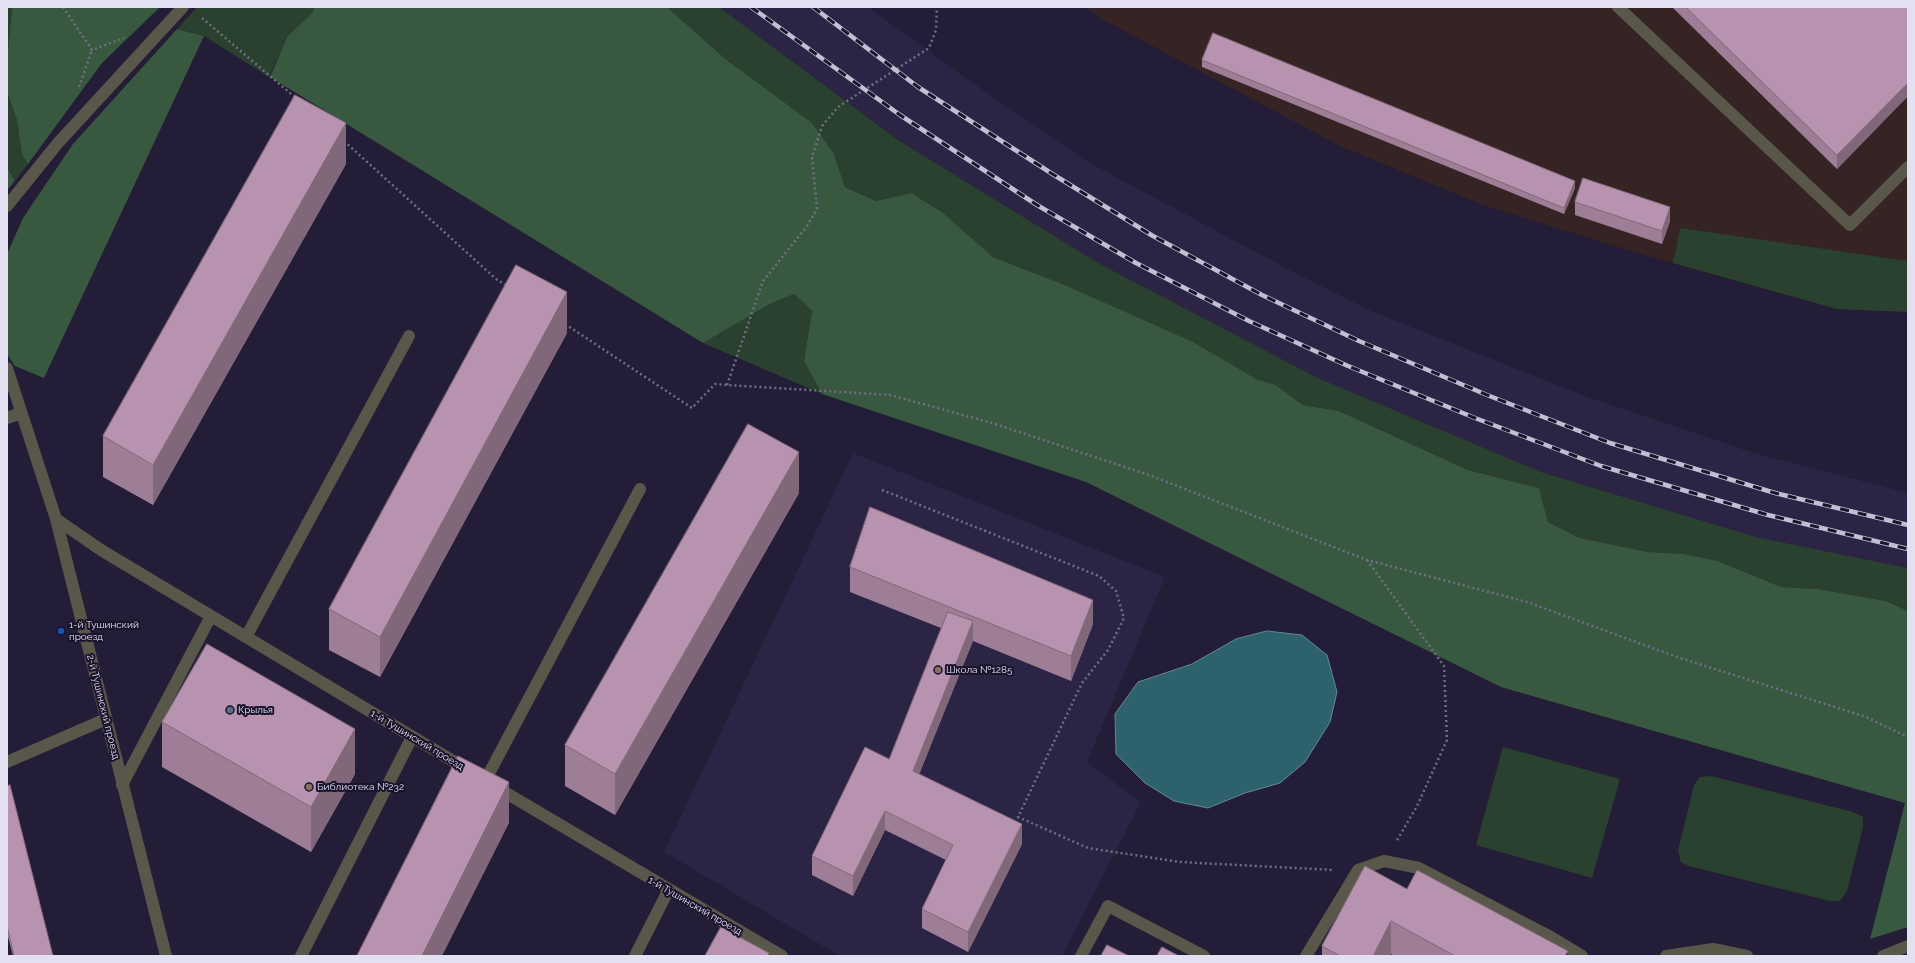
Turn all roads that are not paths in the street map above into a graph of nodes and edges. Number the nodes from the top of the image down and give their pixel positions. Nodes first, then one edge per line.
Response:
1 (183, 7) edge
2 (1618, 7) edge
3 (1908, 167) edge
4 (7, 206) edge
5 (409, 336) dead end
6 (7, 368) edge
7 (21, 412) junction
8 (7, 418) edge
9 (640, 489) dead end
10 (56, 519) junction
11 (211, 616) junction
12 (246, 637) junction
13 (106, 719) junction
14 (412, 737) junction
15 (7, 762) edge
16 (485, 781) junction
17 (122, 784) junction
18 (668, 891) junction
19 (1908, 946) edge
20 (166, 956) edge
21 (301, 956) edge
22 (635, 956) edge
23 (782, 956) edge
24 (1081, 956) edge
25 (1204, 956) edge
26 (1306, 956) edge
27 (1582, 956) edge
28 (1666, 956) edge
29 (1747, 956) edge
30 (1883, 956) edge

1 - 4 street
2 - 3 street
5 - 12 street
6 - 7 street, 2-й Тушинский проезд
7 - 8 street
7 - 10 street, 2-й Тушинский проезд
9 - 16 street
10 - 11 street, 1-й Тушинский проезд
10 - 13 street, 2-й Тушинский проезд
11 - 12 street, 1-й Тушинский проезд
11 - 17 street
12 - 14 street, 1-й Тушинский проезд
13 - 15 street
13 - 17 street, 2-й Тушинский проезд
14 - 16 street, 1-й Тушинский проезд
14 - 21 street
16 - 18 street, 1-й Тушинский проезд
17 - 20 street, 2-й Тушинский проезд
18 - 22 street
18 - 23 street, 1-й Тушинский проезд
19 - 30 street
24 - 25 street
26 - 27 street
28 - 29 street

